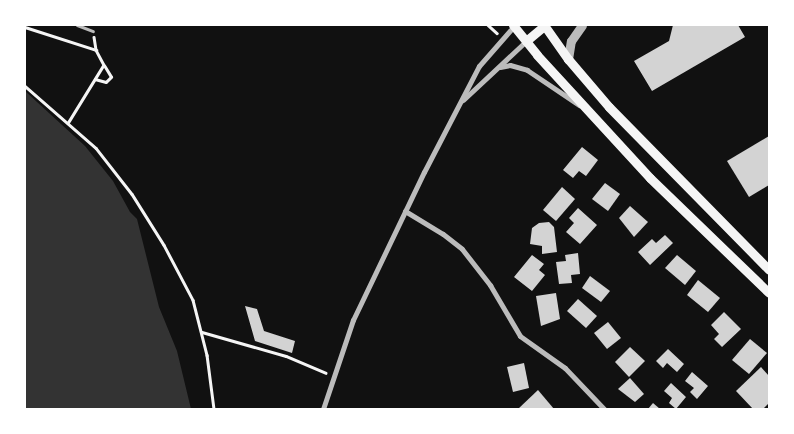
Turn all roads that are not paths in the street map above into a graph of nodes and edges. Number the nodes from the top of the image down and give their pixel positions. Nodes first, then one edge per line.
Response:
1 (77, 25) edge
2 (514, 25) edge
3 (545, 25) edge
4 (582, 25) edge
5 (93, 31) road end
6 (526, 41) junction
7 (568, 59) junction
8 (500, 67) junction
9 (461, 102) junction
10 (585, 109) junction
11 (405, 211) junction
12 (769, 270) edge
13 (769, 293) edge
14 (324, 409) edge
15 (604, 409) edge

1 - 5 lane
2 - 6 main road
2 - 9 street
3 - 6 main road
3 - 7 main road
4 - 7 street
6 - 8 street
6 - 10 main road
7 - 12 main road
8 - 9 street
8 - 10 street
9 - 11 street
10 - 13 main road
11 - 14 street
11 - 15 street

